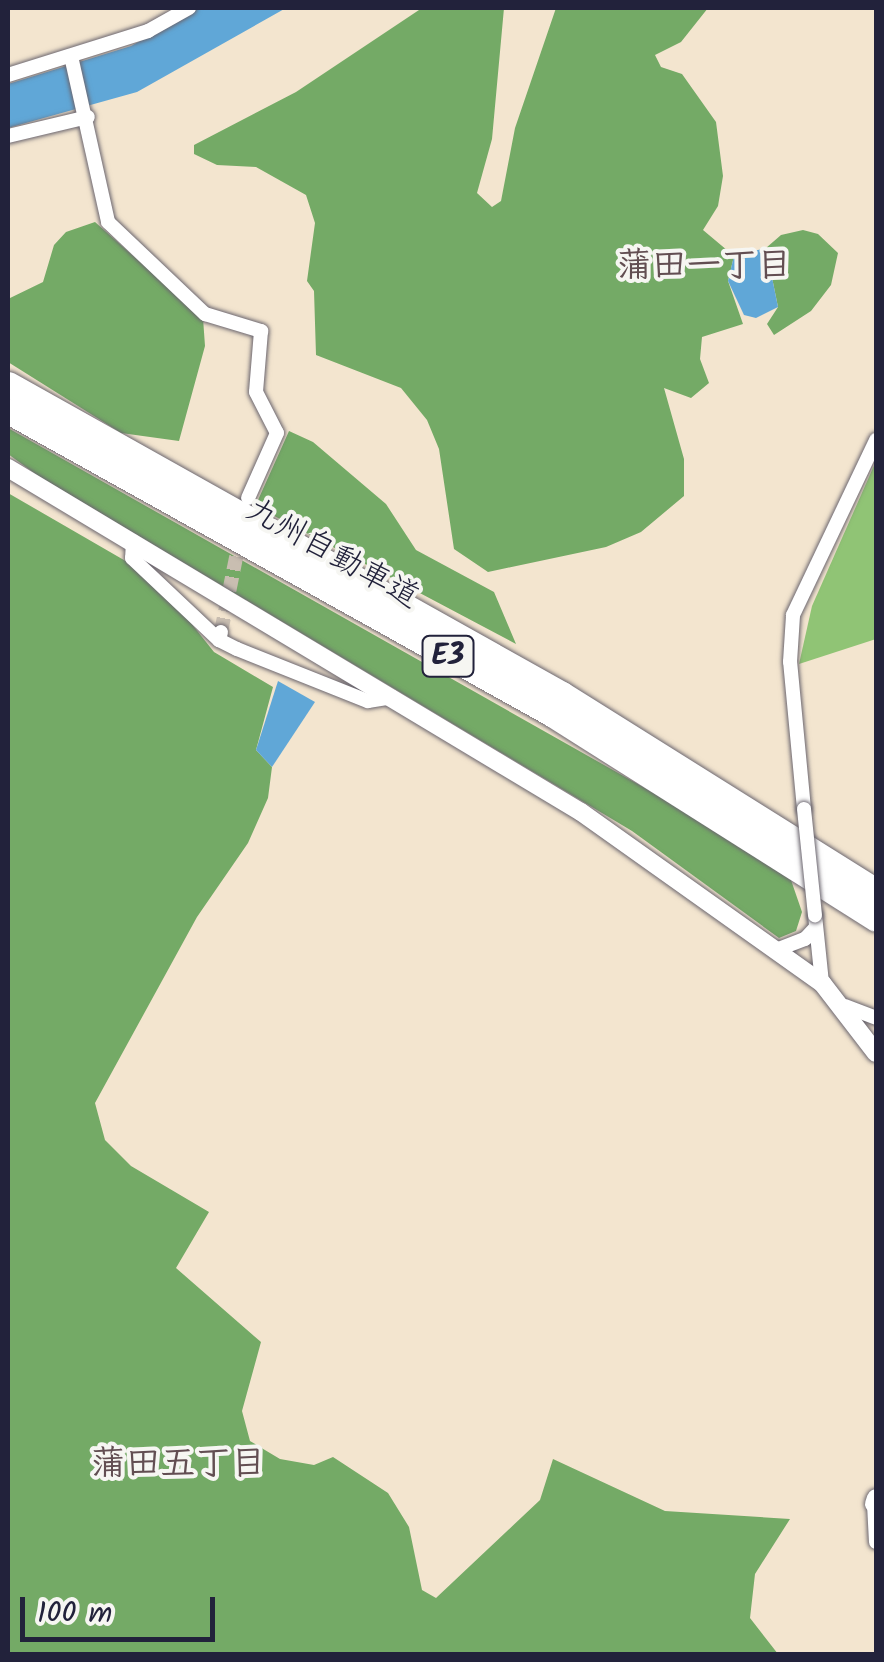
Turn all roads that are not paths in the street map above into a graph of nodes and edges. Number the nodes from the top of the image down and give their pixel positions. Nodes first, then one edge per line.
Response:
1 (189, 8) edge
2 (72, 61) junction
3 (8, 75) edge
4 (88, 117) junction
5 (8, 136) edge
6 (8, 384) edge
7 (8, 411) edge
8 (876, 440) edge
9 (8, 468) edge
10 (248, 498) dead end
11 (133, 541) junction
12 (395, 697) junction
13 (876, 891) edge
14 (876, 919) edge
15 (816, 921) junction
16 (776, 950) junction
17 (822, 983) junction
18 (845, 1006) junction
19 (876, 1018) edge
20 (876, 1053) edge
21 (875, 1501) edge
22 (876, 1542) edge

1 - 2 street
2 - 3 street
2 - 4 street
4 - 5 street
4 - 10 street
6 - 13 highway, 九州自動車道 / E3
7 - 14 highway, 九州自動車道 / E3
8 - 15 street, bridge
9 - 11 street
11 - 12 street
11 - 12 street
12 - 16 street
15 - 16 street
15 - 17 street
16 - 17 street
17 - 18 street
18 - 19 street
18 - 20 street
21 - 22 street

